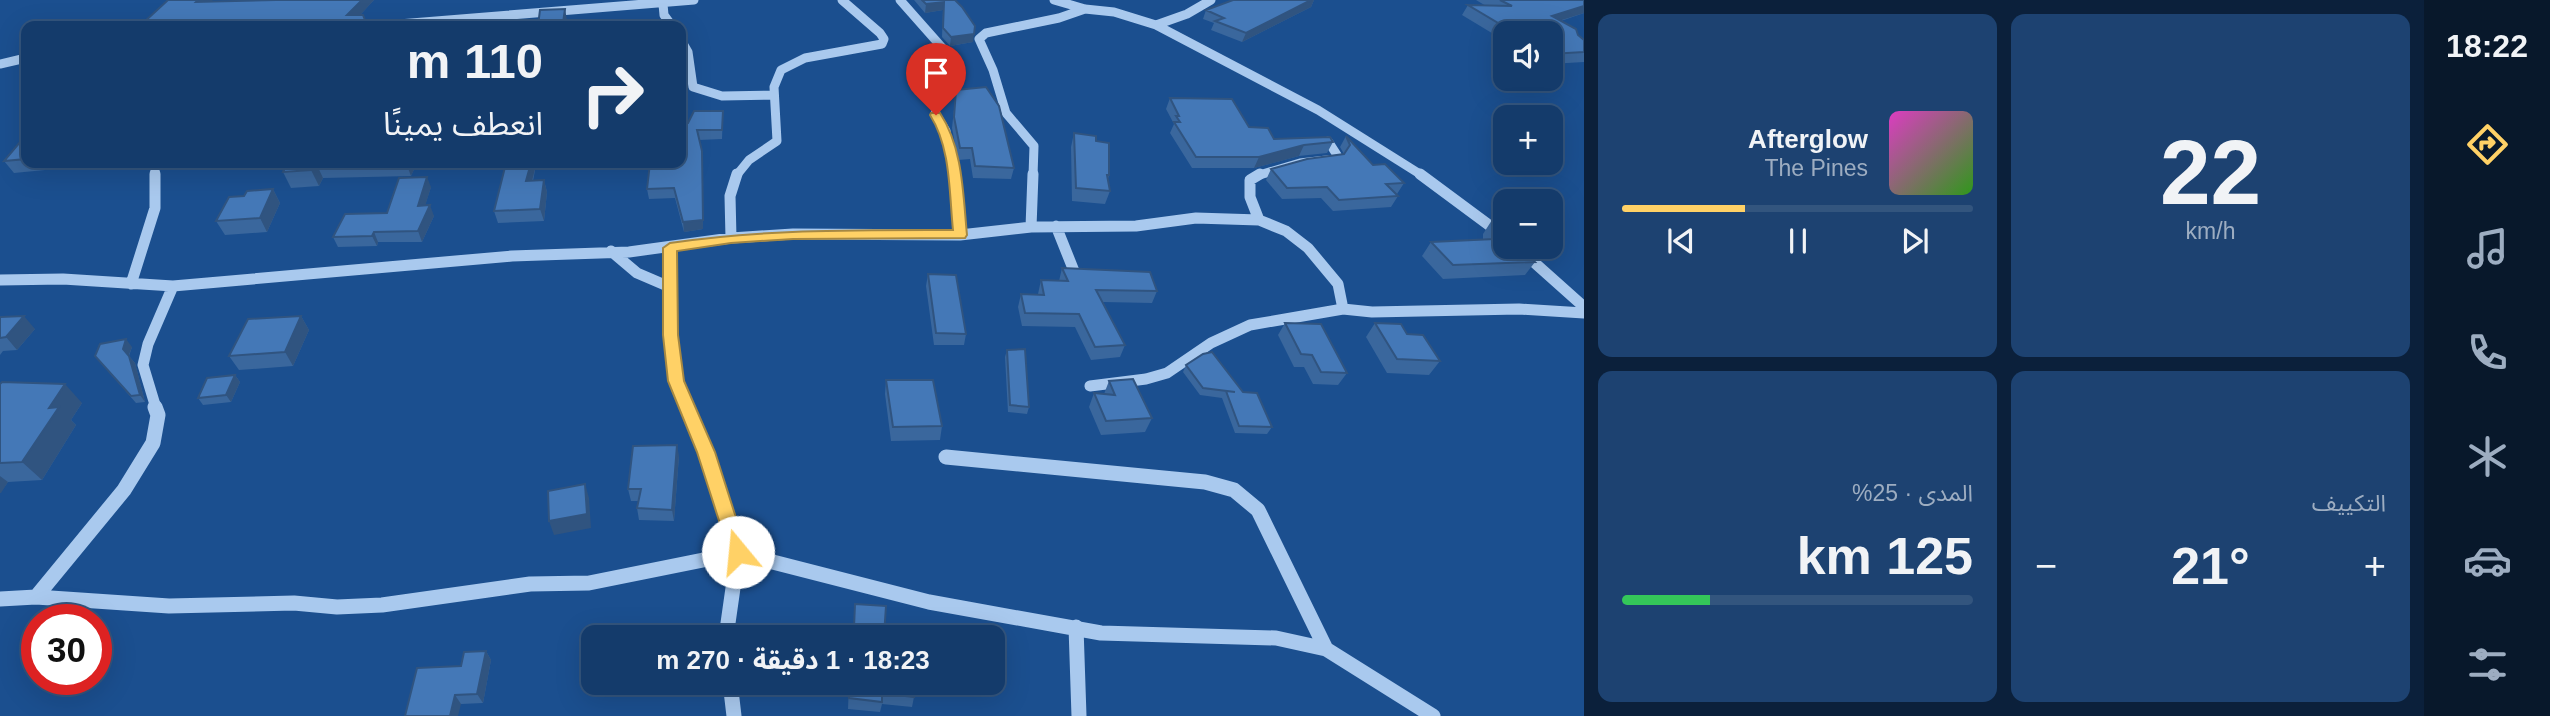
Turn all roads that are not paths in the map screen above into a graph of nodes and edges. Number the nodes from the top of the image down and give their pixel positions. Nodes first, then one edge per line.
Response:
1 (694, 0) edge
2 (842, 0) edge
3 (900, 0) edge
4 (1054, 0) edge
5 (1212, 0) edge
6 (663, 4) junction
7 (1085, 9) junction
8 (440, 21) edge
9 (668, 21) edge
10 (1156, 25) junction
11 (686, 49) edge
12 (21, 59) edge
13 (0, 64) edge
14 (774, 95) junction
15 (1328, 141) edge
16 (155, 168) edge
17 (1259, 220) junction
18 (1056, 226) junction
19 (1031, 227) junction
20 (1493, 228) edge
21 (960, 235) junction
22 (731, 238) junction
23 (670, 248) junction
24 (611, 251) junction
25 (1530, 259) edge
26 (1074, 271) edge
27 (0, 280) edge
28 (131, 284) junction
29 (173, 286) junction
30 (672, 288) junction
31 (1584, 307) edge
32 (1343, 309) junction
33 (1584, 313) edge
34 (1090, 386) dead end
35 (946, 457) dead end
36 (738, 552) junction
37 (36, 597) junction
38 (0, 599) edge
39 (728, 625) edge
40 (1076, 627) junction
41 (1326, 649) junction
42 (732, 695) edge
43 (734, 716) edge
44 (1079, 716) edge
45 (1433, 716) edge

1 - 6 street
2 - 14 street
3 - 21 street
4 - 7 street
5 - 10 street
6 - 8 street
6 - 9 street
7 - 10 street
7 - 19 street
10 - 20 street
11 - 14 street
12 - 13 street
14 - 22 street
15 - 17 street
16 - 28 street
17 - 18 street
17 - 32 street
18 - 19 street
18 - 26 street
19 - 21 street
21 - 22 street
22 - 23 street
23 - 24 street
23 - 30 street
24 - 29 street
24 - 30 street
25 - 31 street
27 - 28 street
28 - 29 street
29 - 37 street
30 - 36 street
32 - 33 street
32 - 34 street
35 - 41 street
36 - 37 street
36 - 39 street
36 - 40 street
37 - 38 street
40 - 41 street
40 - 44 street
41 - 45 street
42 - 43 street

